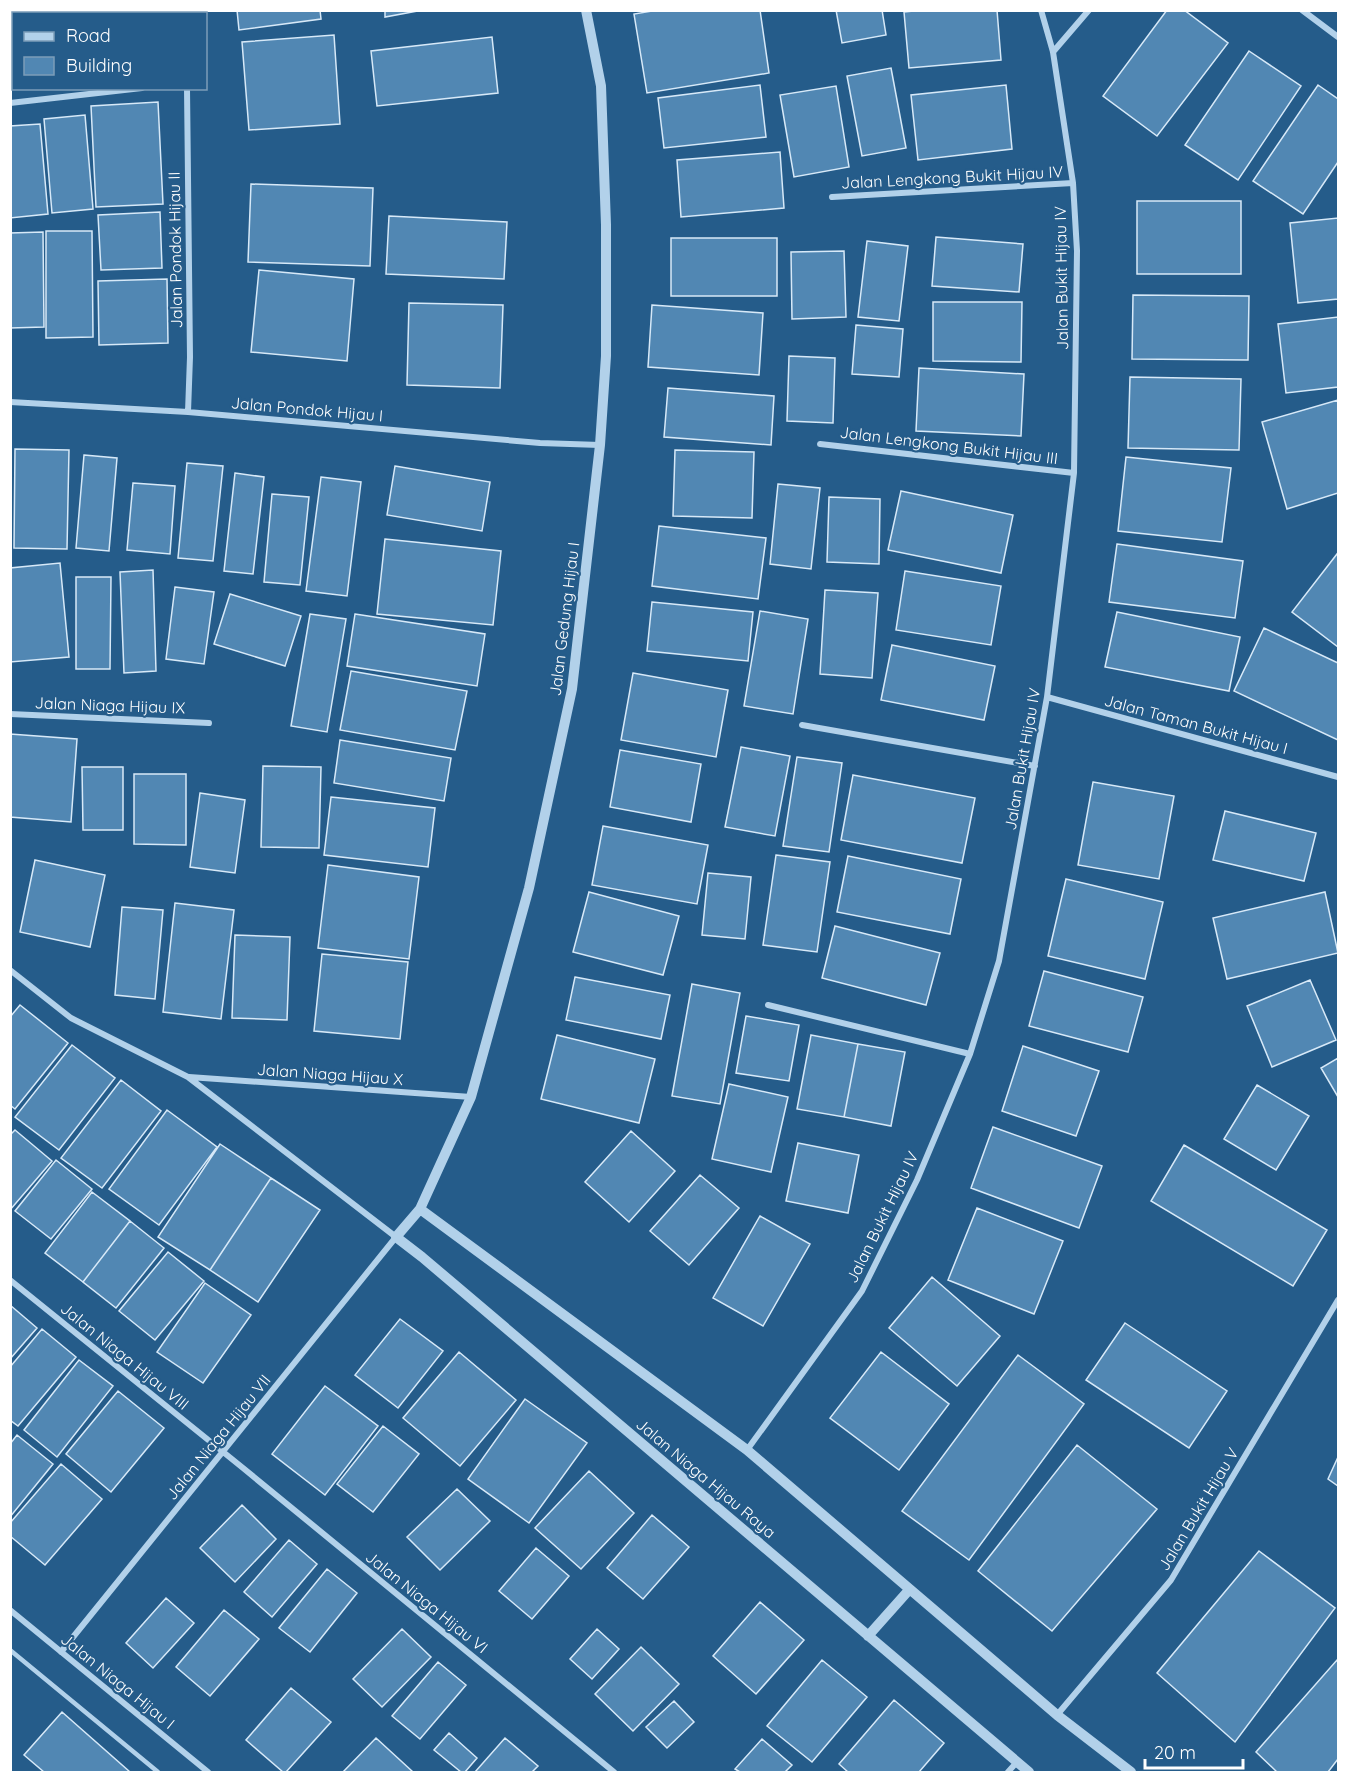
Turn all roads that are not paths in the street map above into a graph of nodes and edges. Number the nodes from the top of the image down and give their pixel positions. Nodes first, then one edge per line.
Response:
1 (586, 10) edge
2 (1041, 10) edge
3 (1089, 10) edge
4 (1302, 10) edge
5 (1338, 37) edge
6 (1053, 52) junction
7 (124, 90) edge
8 (187, 90) edge
9 (10, 103) edge
10 (1073, 183) junction
11 (832, 197) dead end
12 (10, 402) edge
13 (188, 412) junction
14 (820, 444) dead end
15 (600, 445) junction
16 (1074, 473) junction
17 (1047, 697) junction
18 (10, 714) edge
19 (209, 723) dead end
20 (802, 725) dead end
21 (1035, 766) junction
22 (1338, 777) edge
23 (10, 970) edge
24 (768, 1005) dead end
25 (970, 1054) junction
26 (188, 1077) junction
27 (471, 1097) junction
28 (420, 1209) junction
29 (360, 1211) joint
30 (396, 1237) junction
31 (10, 1280) edge
32 (1338, 1300) edge
33 (747, 1450) junction
34 (223, 1453) junction
35 (909, 1590) junction
36 (10, 1610) edge
37 (868, 1636) junction
38 (10, 1650) edge
39 (61, 1652) junction
40 (1057, 1715) junction
41 (1017, 1762) junction
42 (158, 1773) edge
43 (208, 1773) edge
44 (614, 1773) edge
45 (1008, 1773) edge
46 (1029, 1773) edge
47 (1131, 1773) edge

1 - 15 street, Jalan Gedung Hijau I
2 - 6 street, Jalan Bukit Hijau IV
3 - 6 street
4 - 5 street
6 - 10 street, Jalan Bukit Hijau IV
7 - 9 street
8 - 13 street, Jalan Pondok Hijau II
10 - 11 street, Jalan Lengkong Bukit Hijau IV
10 - 16 street, Jalan Bukit Hijau IV
12 - 13 street, Jalan Pondok Hijau I
13 - 15 street, Jalan Pondok Hijau I
14 - 16 street, Jalan Lengkong Bukit Hijau III
15 - 27 street, Jalan Gedung Hijau I
16 - 17 street, Jalan Bukit Hijau IV
17 - 21 street, Jalan Bukit Hijau IV
17 - 22 street, Jalan Taman Bukit Hijau I
18 - 19 street, Jalan Niaga Hijau IX
20 - 21 street
21 - 25 street, Jalan Bukit Hijau IV
23 - 26 street, Jalan Niaga Hijau X
24 - 25 street
25 - 33 street, Jalan Bukit Hijau IV
26 - 27 street, Jalan Niaga Hijau X
26 - 29 street, Jalan Niaga Hijau X
27 - 28 street, Jalan Gedung Hijau I
28 - 30 street, Jalan Gedung Hijau I
28 - 33 street
29 - 30 street, Jalan Niaga Hijau Raya
30 - 34 street, Jalan Niaga Hijau VII
30 - 37 street, Jalan Niaga Hijau Raya
31 - 34 street, Jalan Niaga Hijau VIII
32 - 40 street, Jalan Bukit Hijau V
33 - 35 street
34 - 39 street, Jalan Niaga Hijau VII
34 - 44 street, Jalan Niaga Hijau VI
35 - 37 street
35 - 40 street
36 - 39 street, Jalan Niaga Hijau I
37 - 41 street, Jalan Niaga Hijau Raya
38 - 42 lane
39 - 43 street, Jalan Niaga Hijau I
40 - 47 street
41 - 45 street
41 - 46 street, Jalan Niaga Hijau Raya

